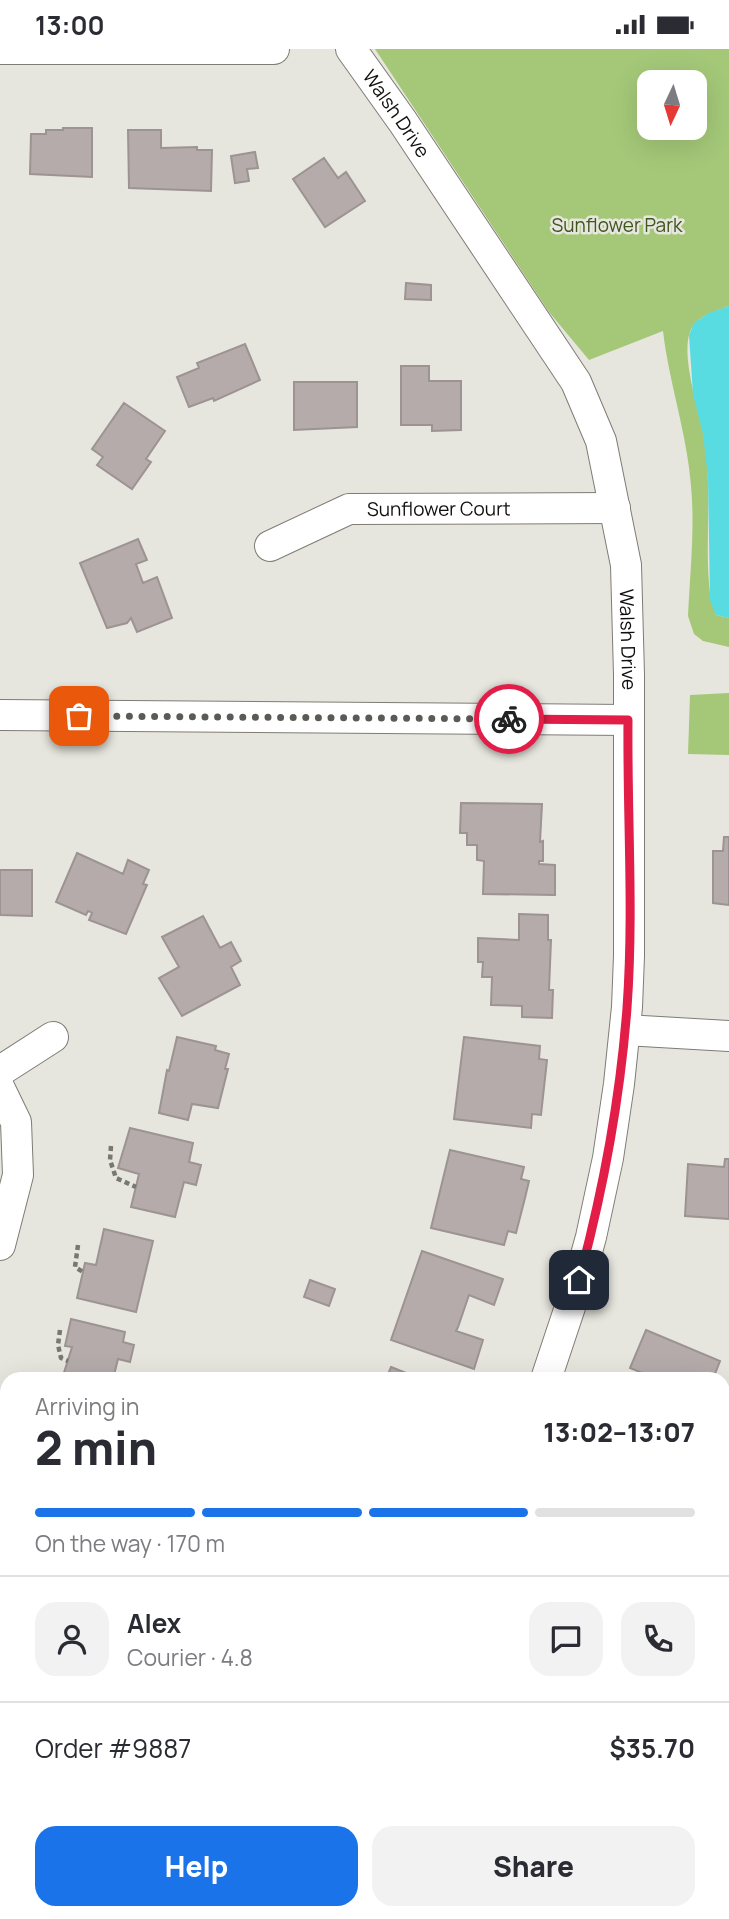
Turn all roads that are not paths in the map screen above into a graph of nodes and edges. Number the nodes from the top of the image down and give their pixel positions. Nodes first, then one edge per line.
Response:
1 (0, 49) edge
2 (274, 49) edge
3 (351, 49) edge
4 (615, 508) junction
5 (270, 545) dead end
6 (0, 715) edge
7 (628, 720) junction
8 (625, 1030) junction
9 (729, 1036) edge
10 (53, 1037) dead end
11 (0, 1071) edge
12 (0, 1089) edge
13 (0, 1245) edge
14 (548, 1372) edge

1 - 2 street
3 - 4 street, Walsh Drive
4 - 5 street, Sunflower Court
4 - 7 street, Walsh Drive
6 - 7 street
7 - 8 street, Walsh Drive
8 - 9 street
8 - 14 street, Walsh Drive
10 - 11 street
12 - 13 street

